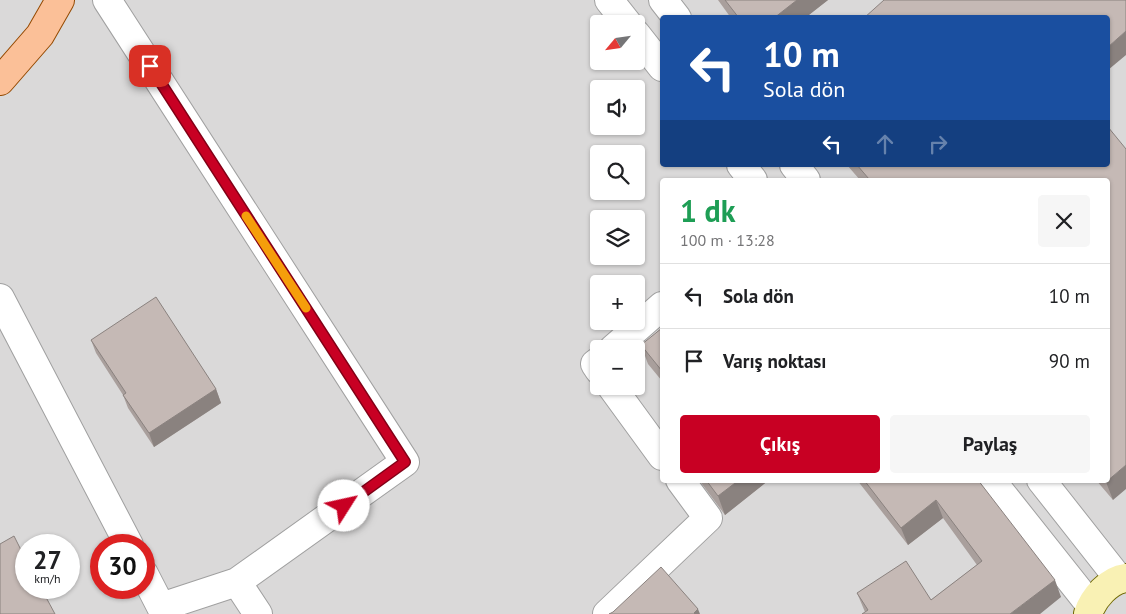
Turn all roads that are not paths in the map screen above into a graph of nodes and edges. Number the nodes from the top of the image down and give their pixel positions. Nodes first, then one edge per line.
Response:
1 (60, 0) edge
2 (107, 0) edge
3 (609, 0) edge
4 (663, 0) edge
5 (621, 15) edge
6 (675, 15) edge
7 (645, 45) edge
8 (660, 64) edge
9 (0, 81) edge
10 (743, 167) edge
11 (796, 167) edge
12 (751, 178) edge
13 (804, 178) edge
14 (0, 298) edge
15 (660, 308) edge
16 (623, 340) edge
17 (618, 395) edge
18 (660, 453) edge
19 (682, 483) edge
20 (993, 483) edge
21 (1043, 483) edge
22 (123, 534) edge
23 (1122, 579) edge
24 (237, 582) junction
25 (155, 595) edge
26 (1089, 610) edge
27 (258, 614) edge
28 (607, 614) edge

1 - 9 main road
2 - 24 street
3 - 5 street
4 - 6 street
7 - 8 street
10 - 12 street
11 - 13 street
14 - 22 street
15 - 16 street
17 - 18 street
19 - 28 street
20 - 26 street
21 - 23 street
23 - 26 main road
24 - 25 street
24 - 27 street

